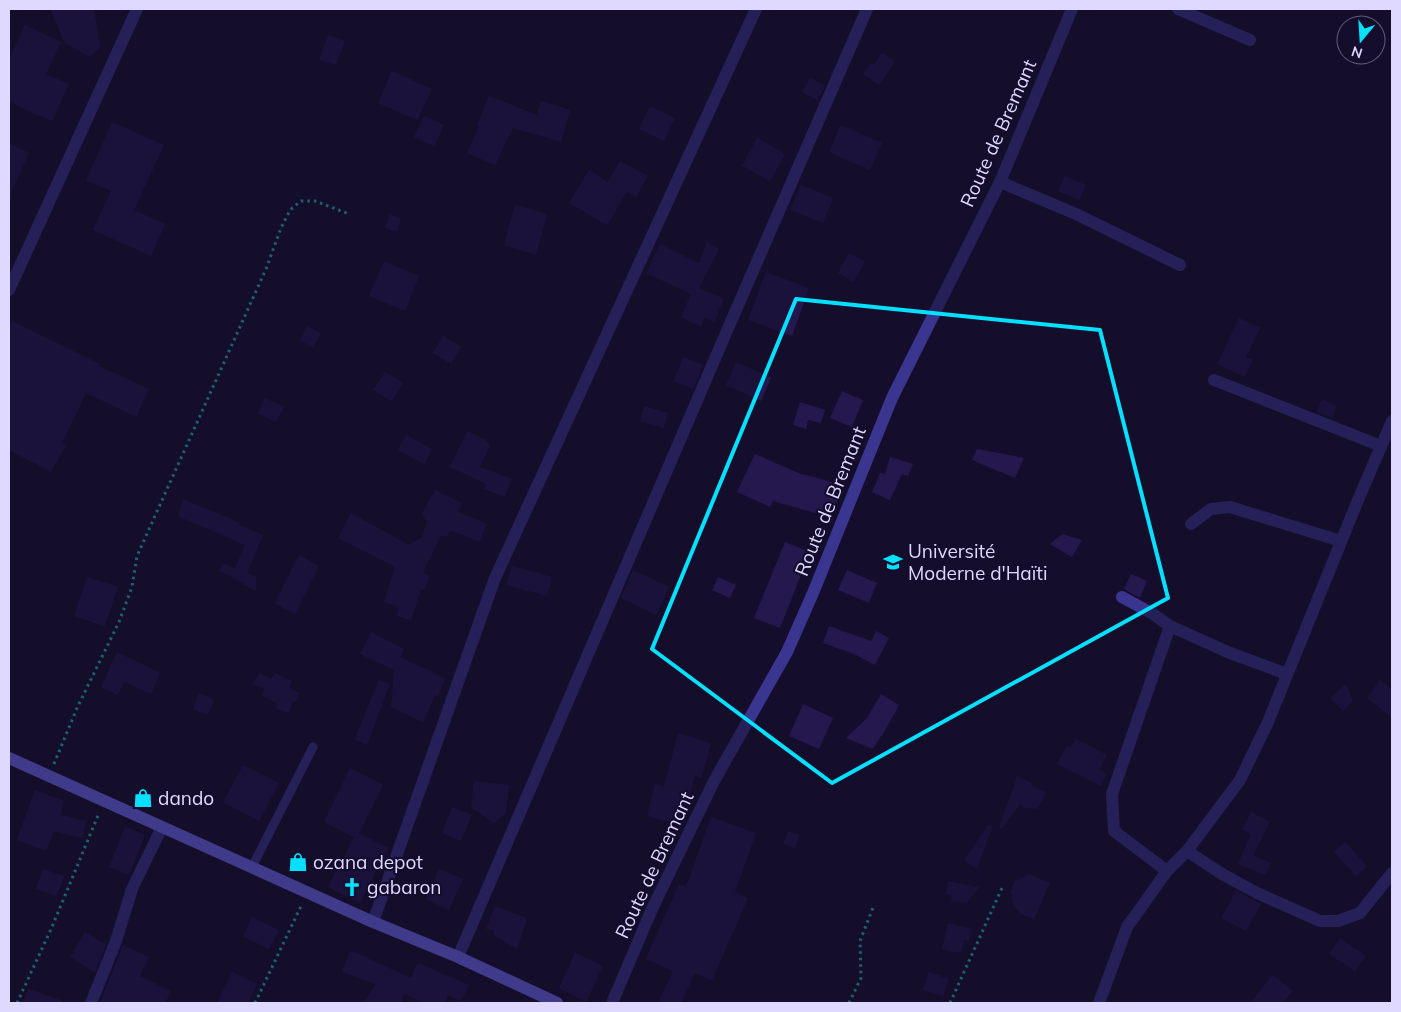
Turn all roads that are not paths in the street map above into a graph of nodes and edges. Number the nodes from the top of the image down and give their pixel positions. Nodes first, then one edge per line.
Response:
1 (137, 9) edge
2 (756, 9) edge
3 (867, 9) edge
4 (1072, 9) edge
5 (1178, 9) edge
6 (1250, 40) dead end
7 (1000, 182) junction
8 (1180, 265) dead end
9 (9, 290) edge
10 (1214, 380) dead end
11 (1392, 421) edge
12 (1381, 446) junction
13 (1191, 524) dead end
14 (1341, 541) junction
15 (1122, 598) dead end
16 (1170, 626) junction
17 (1287, 674) junction
18 (313, 747) dead end
19 (9, 758) edge
20 (162, 827) junction
21 (1187, 851) junction
22 (252, 868) junction
23 (1167, 871) junction
24 (1392, 873) edge
25 (372, 922) junction
26 (458, 957) junction
27 (91, 1003) edge
28 (557, 1003) edge
29 (612, 1003) edge
30 (1098, 1003) edge

1 - 9 street
2 - 25 street
3 - 26 street
4 - 7 street, Route de Bremant
5 - 6 street
7 - 8 street
7 - 29 street, Route de Bremant
10 - 12 street
11 - 12 street
12 - 14 street
13 - 14 street
14 - 17 street
15 - 16 street
16 - 17 street
16 - 23 street
17 - 21 street
18 - 22 lane
19 - 20 main road
20 - 22 main road
20 - 27 street
21 - 23 street
21 - 24 street
22 - 25 main road
23 - 30 street
25 - 26 main road
26 - 28 main road

